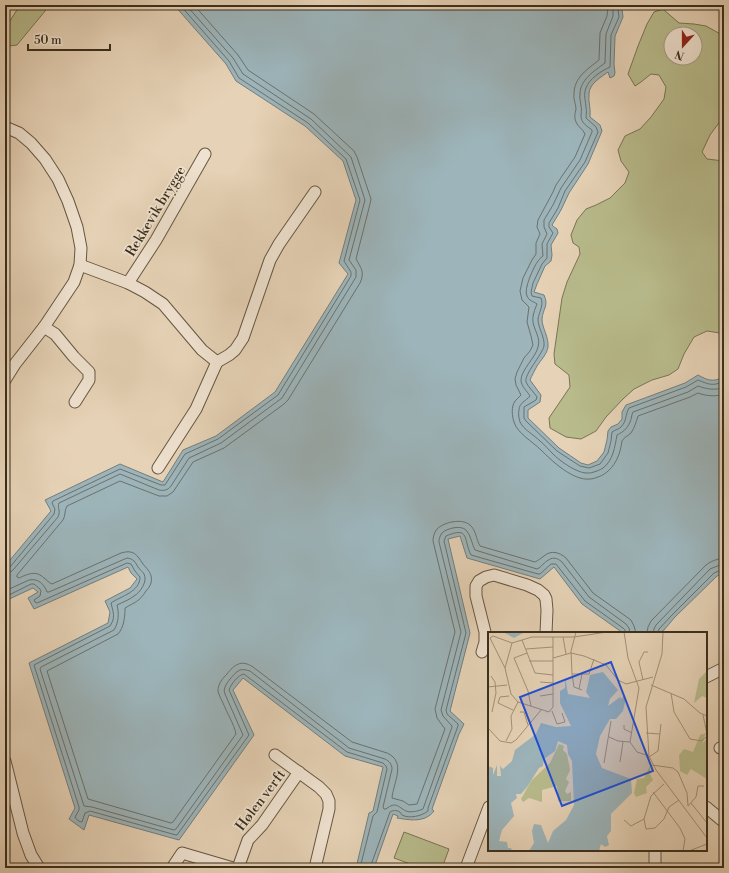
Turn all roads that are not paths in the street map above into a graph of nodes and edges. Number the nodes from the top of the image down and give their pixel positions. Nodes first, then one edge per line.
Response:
1 (5, 128) edge
2 (206, 154) dead end
3 (315, 192) dead end
4 (80, 265) junction
5 (128, 284) junction
6 (44, 327) junction
7 (217, 362) junction
8 (5, 380) edge
9 (75, 402) dead end
10 (158, 468) dead end
11 (546, 632) edge
12 (482, 652) dead end
13 (724, 668) edge
14 (707, 676) edge
15 (275, 755) dead end
16 (5, 760) edge
17 (299, 772) junction
18 (707, 808) edge
19 (488, 812) edge
20 (724, 822) edge
21 (655, 851) edge
22 (39, 868) edge
23 (172, 868) edge
24 (233, 868) edge
25 (238, 868) edge
26 (314, 868) edge
27 (466, 868) edge
28 (655, 868) edge

1 - 4 street
2 - 5 street, Rekkevik brygge
3 - 7 street
4 - 5 street
4 - 6 street
5 - 7 street
6 - 8 street
6 - 9 street
7 - 10 street
11 - 12 street
13 - 14 street
15 - 17 street, Hølen verft
16 - 22 street
17 - 25 street, Hølen verft
17 - 26 street, Hølen verft
18 - 20 street
19 - 27 street
21 - 28 street
23 - 24 street

